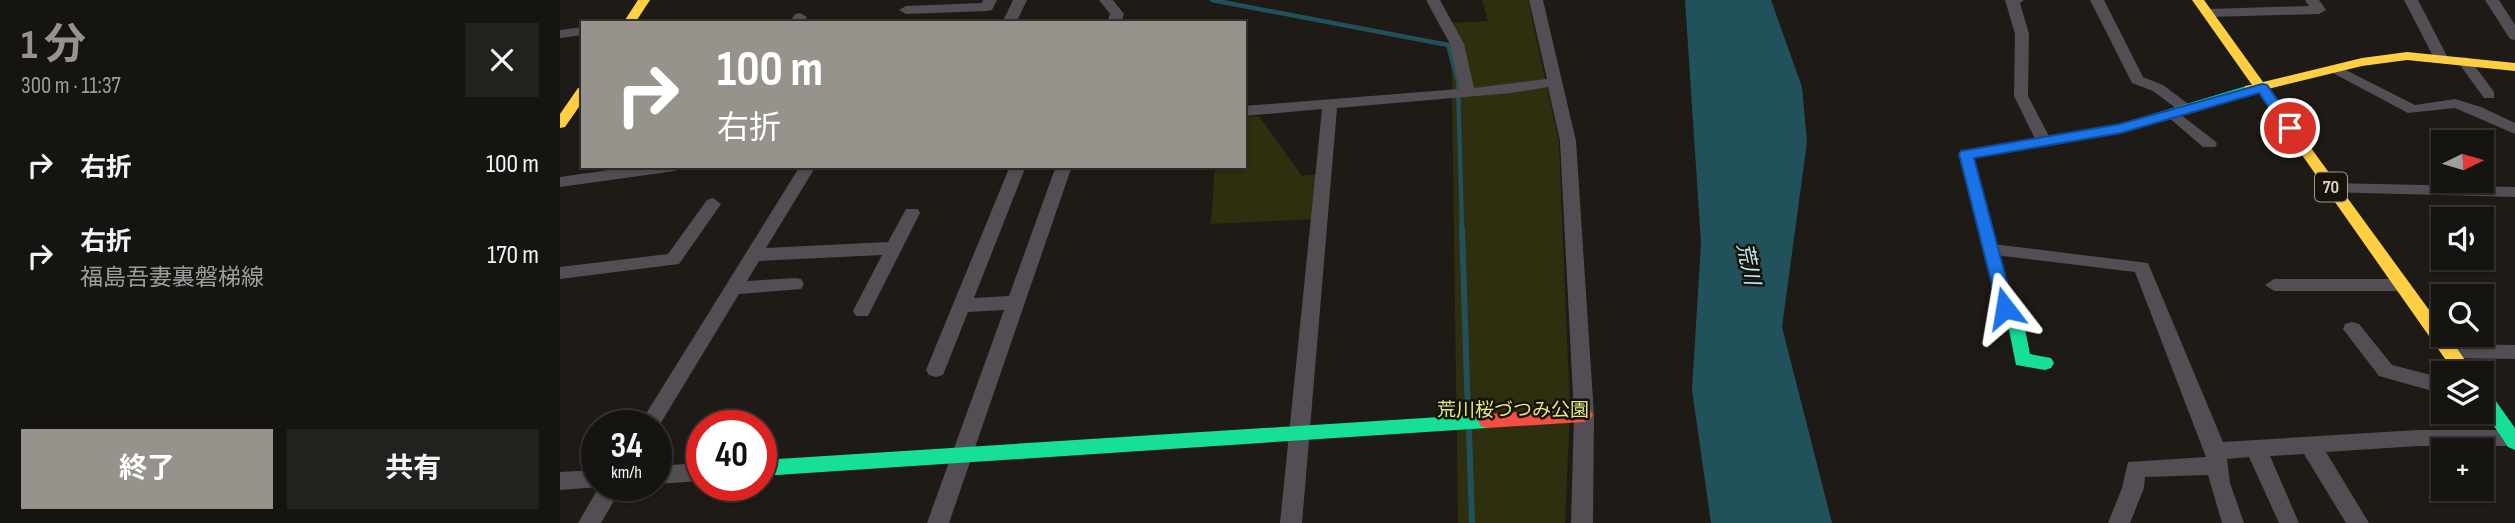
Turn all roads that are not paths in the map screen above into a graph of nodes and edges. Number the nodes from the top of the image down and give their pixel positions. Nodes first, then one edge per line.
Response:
1 (644, 0) edge
2 (1020, 0) edge
3 (1105, 0) edge
4 (1433, 0) edge
5 (1536, 0) edge
6 (2017, 0) edge
7 (2098, 0) edge
8 (2312, 0) edge
9 (2411, 0) edge
10 (2492, 0) edge
11 (989, 4) edge
12 (909, 5) edge
13 (2203, 6) edge
14 (630, 21) edge
15 (899, 21) edge
16 (980, 21) edge
17 (1010, 21) edge
18 (1115, 21) edge
19 (581, 31) edge
20 (560, 34) edge
21 (2515, 36) edge
22 (2441, 58) junction
23 (2464, 61) junction
24 (2515, 67) edge
25 (2336, 69) junction
26 (1553, 82) junction
27 (2262, 88) junction
28 (1467, 91) junction
29 (581, 94) edge
30 (2489, 94) dead end
31 (1330, 103) junction
32 (1246, 111) edge
33 (2179, 111) junction
34 (560, 124) edge
35 (2515, 130) edge
36 (2044, 142) junction
37 (2209, 144) dead end
38 (662, 168) edge
39 (807, 168) edge
40 (1017, 168) edge
41 (1063, 168) edge
42 (560, 182) edge
43 (2332, 188) junction
44 (2515, 192) edge
45 (713, 204) dead end
46 (912, 213) dead end
47 (894, 248) junction
48 (1992, 250) junction
49 (754, 255) junction
50 (560, 273) edge
51 (795, 284) dead end
52 (2274, 285) dead end
53 (2403, 285) junction
54 (734, 288) junction
55 (1016, 302) junction
56 (961, 306) junction
57 (862, 311) dead end
58 (2352, 329) dead end
59 (2450, 351) junction
60 (2515, 352) edge
61 (2457, 361) edge
62 (2045, 363) dead end
63 (936, 370) dead end
64 (2431, 383) edge
65 (658, 410) edge
66 (2494, 412) edge
67 (1584, 415) junction
68 (1300, 432) junction
69 (2514, 440) edge
70 (2310, 445) junction
71 (2256, 449) junction
72 (962, 456) junction
73 (2217, 459) junction
74 (777, 467) edge
75 (581, 480) edge
76 (560, 481) edge
77 (602, 501) edge
78 (2289, 521) edge
79 (589, 523) edge
80 (939, 523) edge
81 (1292, 523) edge
82 (1582, 523) edge
83 (2119, 523) edge
84 (2233, 523) edge
85 (2358, 523) edge

1 - 14 street
2 - 17 street
3 - 18 street
4 - 28 street
5 - 26 street
6 - 36 street
7 - 33 street
8 - 13 street
9 - 22 street
10 - 21 street
11 - 12 street
11 - 16 street
12 - 15 street
13 - 27 street, 70
19 - 20 street
22 - 23 street
22 - 25 street
23 - 24 street
23 - 30 street
25 - 27 street
25 - 35 street
26 - 28 street
26 - 67 street
27 - 33 street
27 - 43 street, 70
28 - 31 street
29 - 34 street
31 - 32 street
31 - 68 street
33 - 36 street
33 - 37 street
36 - 48 street
38 - 42 street
39 - 49 street
40 - 56 street
41 - 55 street
43 - 44 street
43 - 53 street, 70
45 - 50 street
46 - 47 street
47 - 49 street
47 - 57 street
48 - 62 street
48 - 73 street
49 - 54 street
51 - 54 street
52 - 53 street
53 - 59 street, 70
54 - 65 street
55 - 56 street
55 - 72 street
56 - 63 street
58 - 64 street
59 - 60 street
59 - 61 street, 70
66 - 69 street
67 - 68 street
67 - 82 street
68 - 72 street
68 - 81 street
69 - 70 street
70 - 71 street
70 - 85 street
71 - 73 street
71 - 78 street
72 - 74 street
72 - 80 street
73 - 83 street
73 - 84 street
75 - 76 street
77 - 79 street

